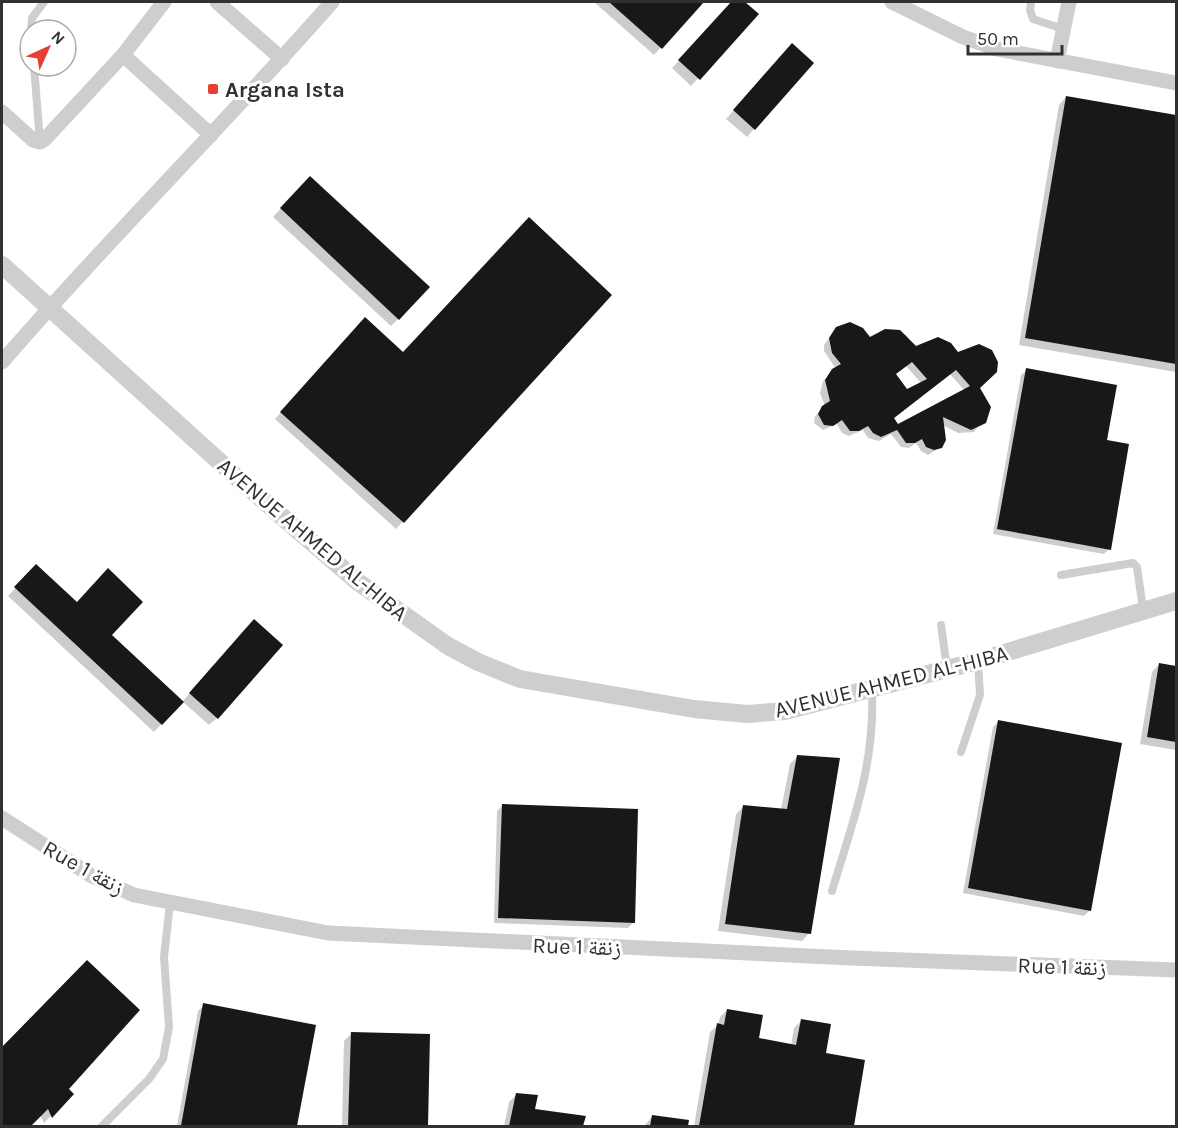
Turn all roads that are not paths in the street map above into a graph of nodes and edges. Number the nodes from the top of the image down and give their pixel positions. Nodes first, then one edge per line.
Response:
1 (44, 2) edge
2 (164, 2) edge
3 (217, 2) edge
4 (332, 2) edge
5 (892, 2) edge
6 (1031, 2) edge
7 (1069, 2) edge
8 (32, 18) edge
9 (1064, 29) junction
10 (123, 55) junction
11 (282, 59) junction
12 (1058, 61) junction
13 (35, 78) edge
14 (1176, 83) edge
15 (2, 112) edge
16 (211, 135) junction
17 (40, 142) junction
18 (2, 265) edge
19 (49, 307) junction
20 (2, 363) edge
21 (1061, 575) dead end
22 (1176, 601) edge
23 (1144, 611) junction
24 (941, 625) dead end
25 (978, 661) junction
26 (947, 670) junction
27 (872, 690) junction
28 (961, 752) dead end
29 (2, 818) edge
30 (831, 891) dead end
31 (170, 903) junction
32 (1176, 970) edge
33 (102, 1126) edge

1 - 8 lane
2 - 10 street
3 - 11 street
4 - 11 street
5 - 12 street
6 - 9 lane
7 - 9 street
9 - 12 street
10 - 16 street
10 - 17 street
11 - 16 street
12 - 14 street
13 - 17 lane
15 - 17 street
16 - 19 street
18 - 19 street, AVENUE AHMED AL-HIBA
19 - 20 street
19 - 27 street, AVENUE AHMED AL-HIBA
21 - 23 lane
22 - 23 street, AVENUE AHMED AL-HIBA
23 - 25 street, AVENUE AHMED AL-HIBA
24 - 26 lane
25 - 26 street, AVENUE AHMED AL-HIBA
25 - 28 lane
26 - 27 street, AVENUE AHMED AL-HIBA
27 - 30 lane
29 - 31 street, Rue 1 زنقة
31 - 32 street, Rue 1 زنقة
31 - 33 lane

